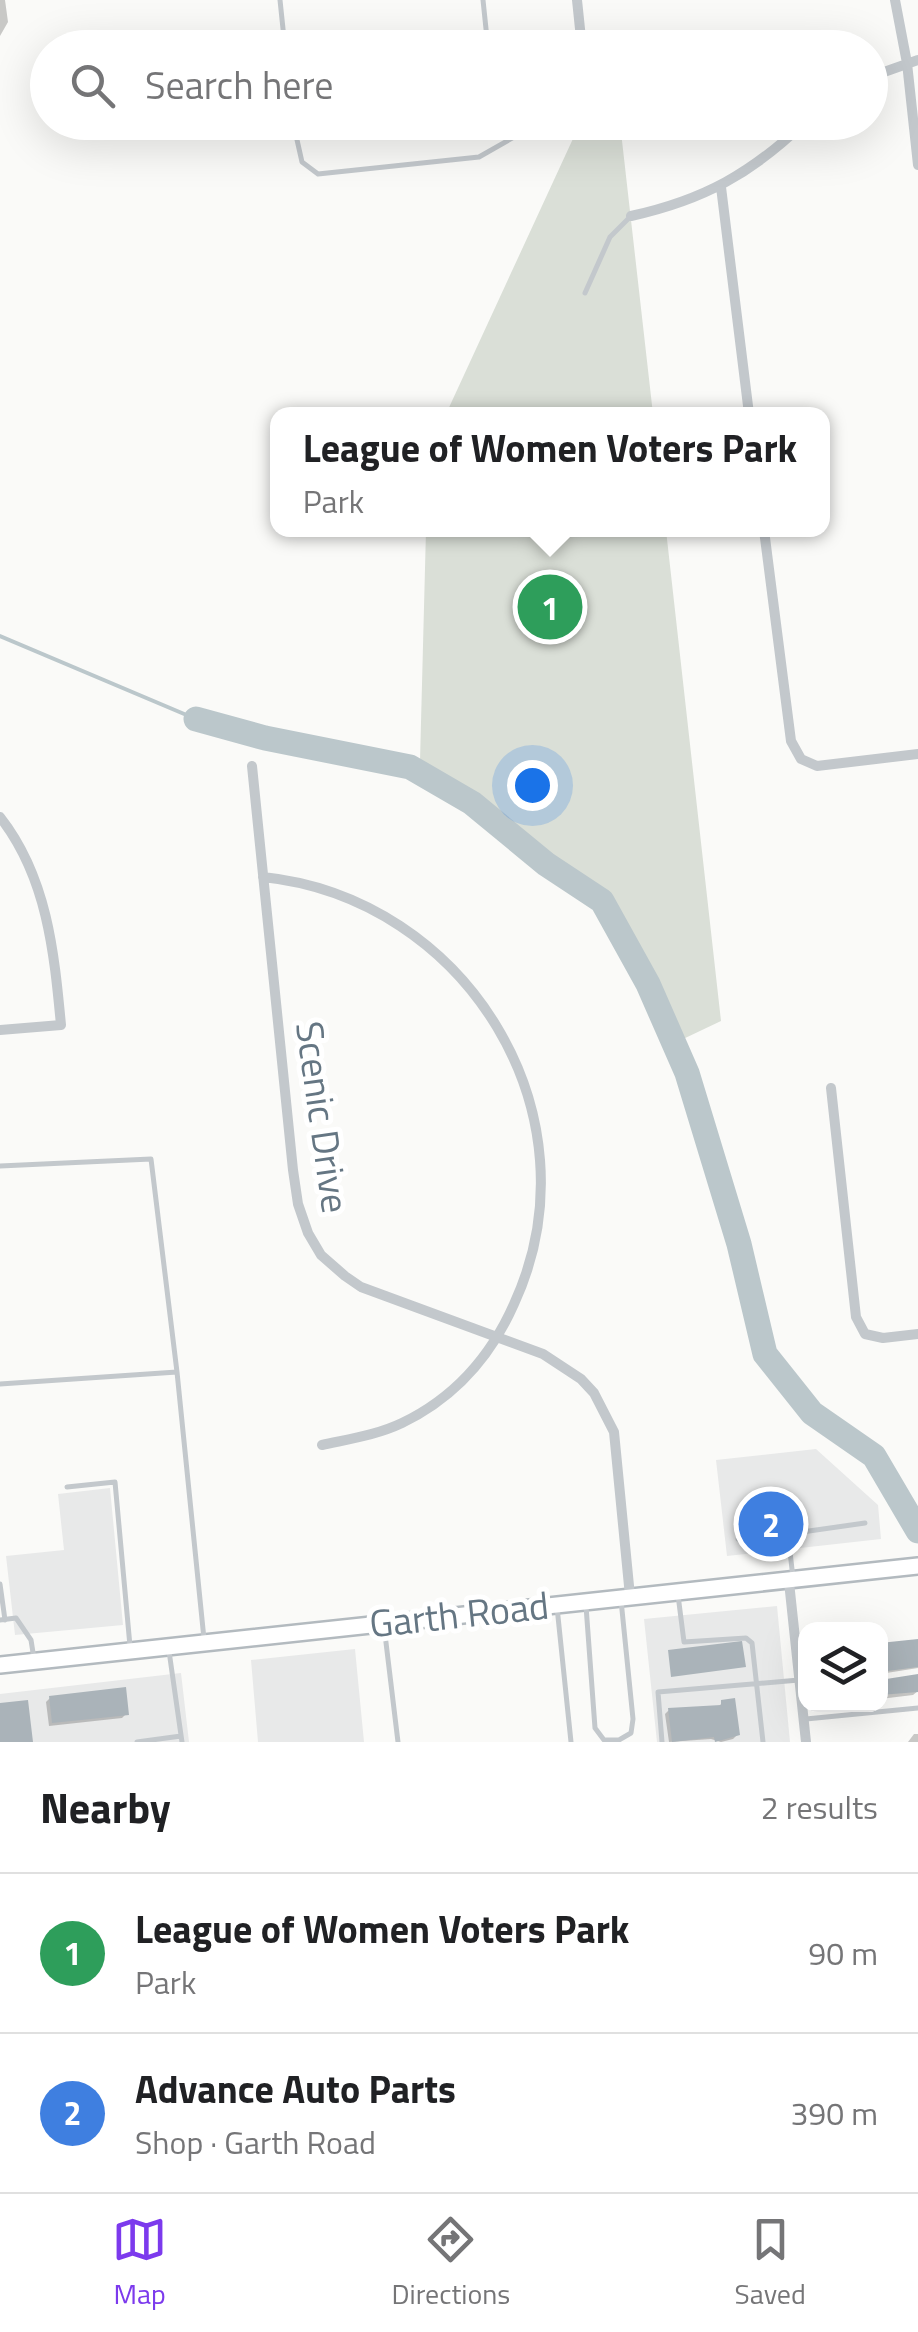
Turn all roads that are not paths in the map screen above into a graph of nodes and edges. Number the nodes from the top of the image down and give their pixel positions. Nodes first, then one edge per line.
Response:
1 (280, 0) edge
2 (482, 0) edge
3 (578, 0) edge
4 (894, 0) edge
5 (283, 30) edge
6 (486, 30) edge
7 (580, 30) edge
8 (912, 62) edge
9 (888, 71) edge
10 (296, 140) edge
11 (510, 140) edge
12 (787, 140) edge
13 (918, 165) edge
14 (721, 187) junction
15 (631, 216) joint
16 (585, 293) dead end
17 (749, 407) edge
18 (765, 537) edge
19 (918, 754) edge
20 (252, 766) dead end
21 (0, 816) edge
22 (263, 877) junction
23 (0, 1030) edge
24 (831, 1088) dead end
25 (0, 1166) edge
26 (918, 1334) edge
27 (497, 1337) junction
28 (177, 1372) junction
29 (0, 1384) edge
30 (322, 1445) dead end
31 (68, 1487) dead end
32 (865, 1523) dead end
33 (788, 1534) junction
34 (738, 1538) dead end
35 (910, 1567) edge
36 (791, 1582) junction
37 (0, 1584) edge
38 (678, 1592) junction
39 (625, 1597) junction
40 (585, 1601) junction
41 (557, 1604) junction
42 (2, 1620) edge
43 (384, 1622) junction
44 (204, 1642) junction
45 (168, 1647) junction
46 (130, 1651) junction
47 (34, 1662) junction
48 (0, 1665) edge
49 (798, 1668) edge
50 (798, 1680) edge
51 (757, 1684) junction
52 (918, 1708) edge
53 (802, 1712) edge
54 (803, 1719) junction
55 (182, 1739) edge
56 (137, 1742) edge
57 (398, 1742) edge
58 (570, 1742) edge
59 (662, 1742) edge
60 (764, 1742) edge
61 (806, 1742) edge

1 - 5 lane
2 - 6 lane
3 - 7 street
4 - 8 street
8 - 9 street
8 - 13 street
10 - 11 lane
12 - 14 street
14 - 15 street
14 - 17 street
15 - 16 lane
18 - 19 street
20 - 22 street, Scenic Drive
21 - 23 street
22 - 27 street, Scenic Drive
22 - 27 street
24 - 26 street
25 - 28 lane
27 - 30 street
27 - 39 street, Scenic Drive
28 - 29 lane
28 - 44 lane
31 - 46 lane
32 - 33 lane
33 - 34 lane
33 - 36 lane
35 - 36 main road, Garth Road
36 - 38 main road, Garth Road
36 - 49 street
37 - 42 lane
38 - 39 main road, Garth Road
38 - 51 lane
39 - 40 main road, Garth Road
39 - 40 lane
40 - 41 main road, Garth Road
41 - 43 main road, Garth Road
41 - 58 lane
42 - 47 lane
43 - 44 main road, Garth Road
43 - 57 lane
44 - 45 main road, Garth Road
45 - 46 main road, Garth Road
45 - 55 lane
46 - 47 main road, Garth Road
47 - 48 main road, Garth Road
50 - 51 lane
51 - 59 lane
51 - 60 lane
52 - 54 lane
53 - 54 street
54 - 61 street
55 - 56 lane

